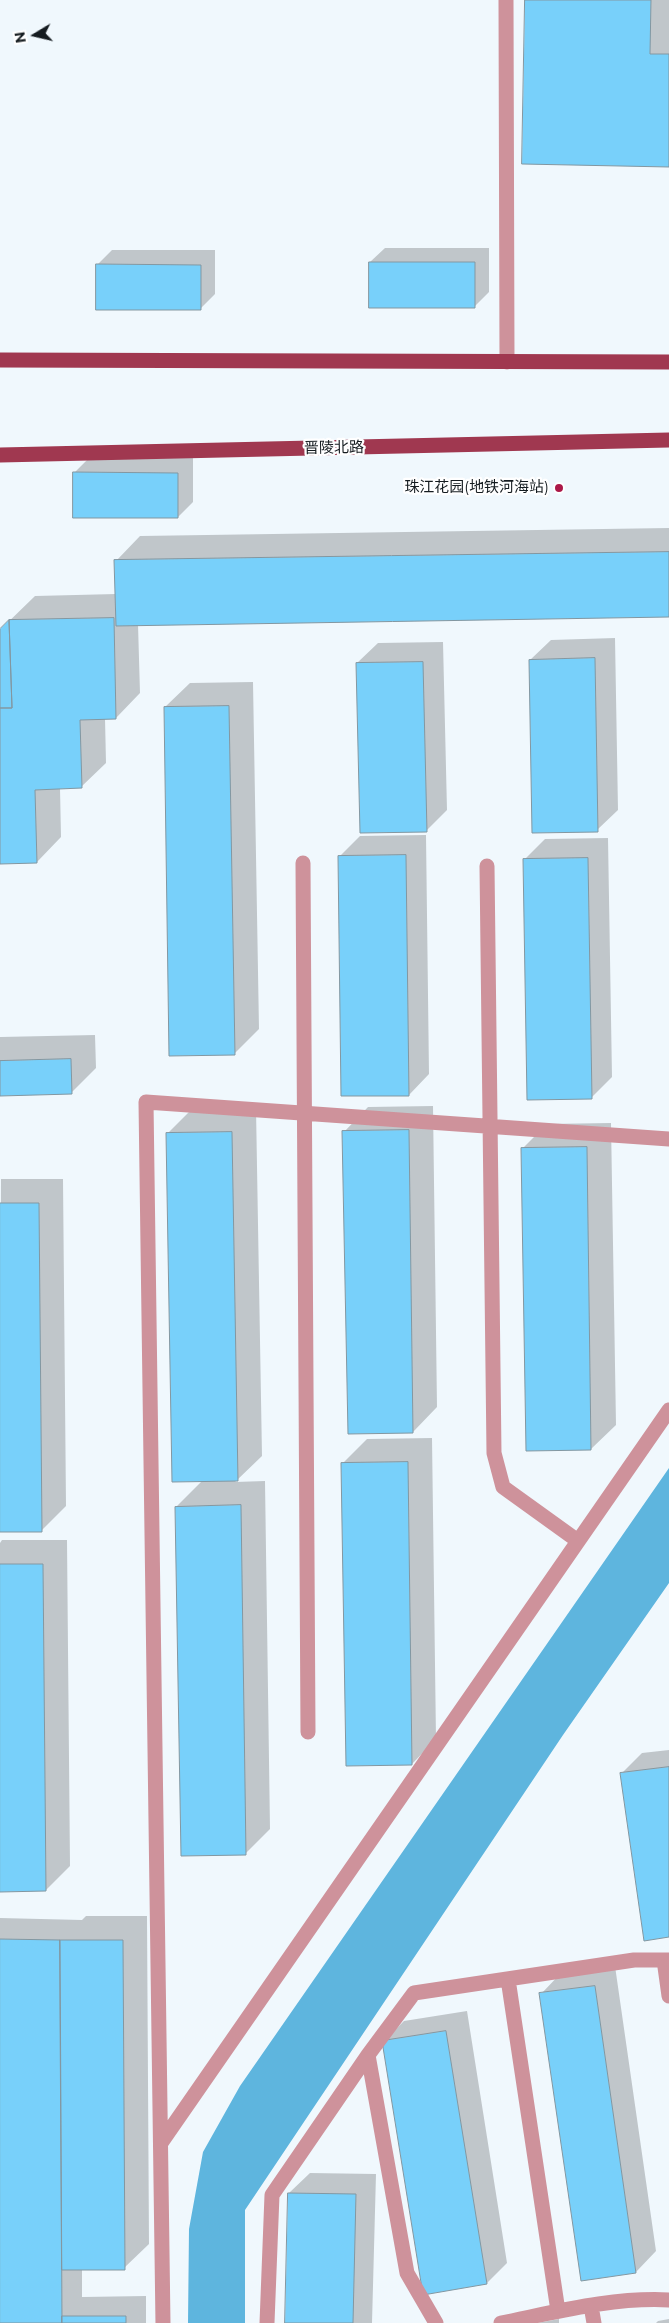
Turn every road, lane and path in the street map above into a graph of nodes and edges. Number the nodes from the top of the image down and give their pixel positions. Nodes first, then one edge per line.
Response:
1 (506, 0) edge
2 (0, 360) edge
3 (507, 362) junction
4 (669, 362) edge
5 (669, 440) edge
6 (0, 455) edge
7 (304, 862) dead end
8 (487, 866) dead end
9 (305, 1114) junction
10 (490, 1127) junction
11 (669, 1139) edge
12 (669, 1410) edge
13 (578, 1542) junction
14 (308, 1732) dead end
15 (666, 1960) edge
16 (508, 1978) junction
17 (669, 1996) edge
18 (368, 2055) junction
19 (161, 2143) junction
20 (669, 2300) edge
21 (591, 2306) junction
22 (558, 2311) junction
23 (163, 2323) edge
24 (267, 2323) edge
25 (436, 2323) edge
26 (501, 2323) edge
27 (594, 2323) edge

1 - 3 lane
2 - 3 main road
3 - 4 main road
5 - 6 main road, 晋陵北路
7 - 9 lane
8 - 10 lane
9 - 10 lane
9 - 14 lane
9 - 19 lane
10 - 11 lane
10 - 13 lane
12 - 13 lane
13 - 19 lane
15 - 16 lane
15 - 17 lane
16 - 18 lane
16 - 22 lane
18 - 24 lane
18 - 25 lane
19 - 23 lane
20 - 21 lane
21 - 22 lane
21 - 27 lane
22 - 26 lane

